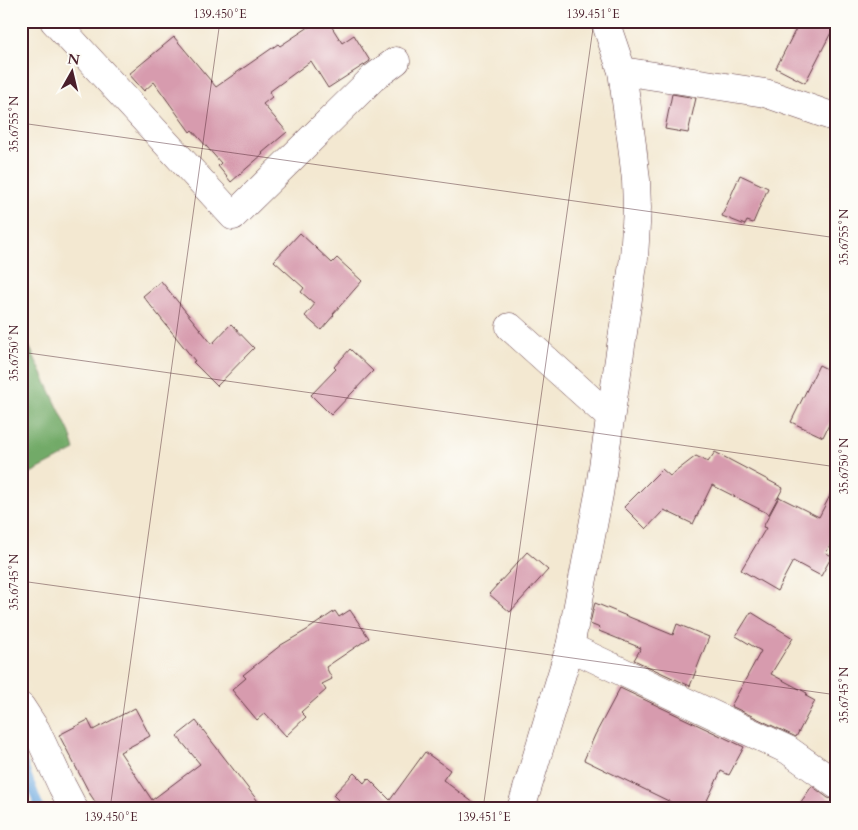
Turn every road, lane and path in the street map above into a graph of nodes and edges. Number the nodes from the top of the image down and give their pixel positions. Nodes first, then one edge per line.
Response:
1 (54, 21) edge
2 (605, 21) edge
3 (396, 61) dead end
4 (622, 71) junction
5 (837, 118) edge
6 (510, 328) dead end
7 (610, 417) junction
8 (570, 647) junction
9 (21, 707) edge
10 (837, 784) edge
11 (74, 809) edge
12 (521, 809) edge

1 - 3 street
2 - 4 street
4 - 5 street
4 - 7 street
6 - 7 street
7 - 8 street
8 - 10 street
8 - 12 street
9 - 11 street

